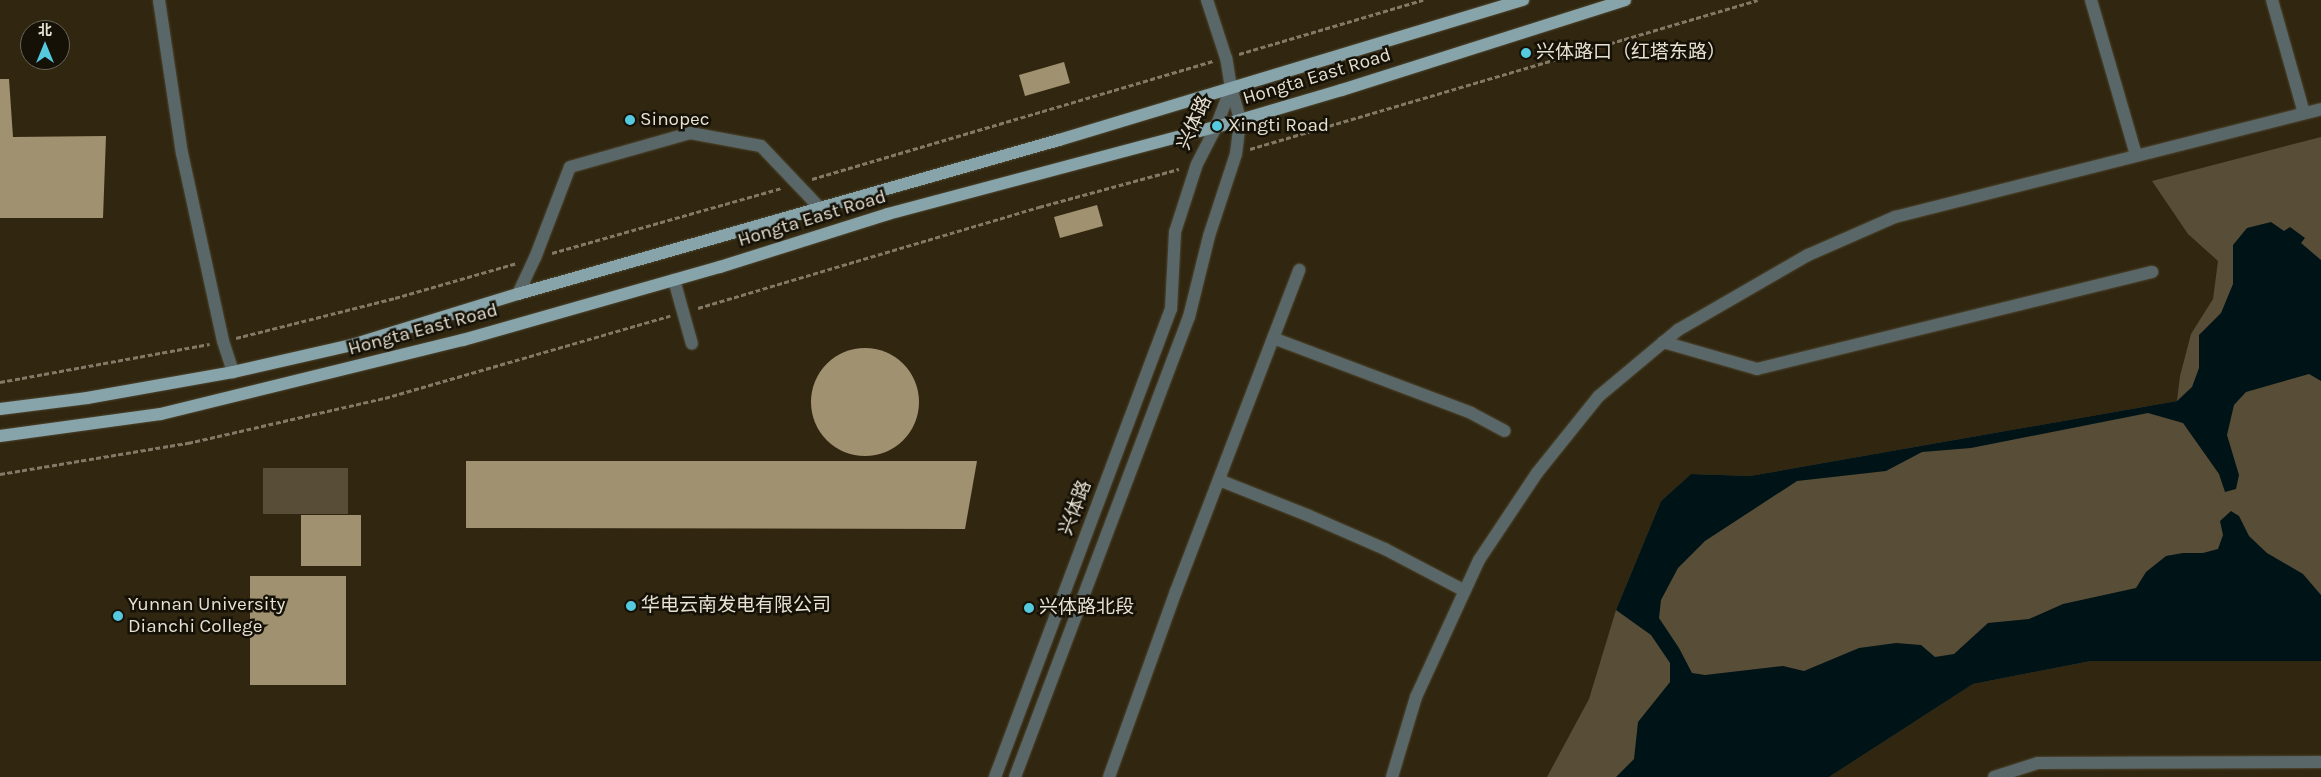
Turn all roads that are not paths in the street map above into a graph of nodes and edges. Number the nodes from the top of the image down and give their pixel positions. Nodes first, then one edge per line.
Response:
1 (159, 0) edge
2 (1207, 0) edge
3 (1523, 0) edge
4 (1625, 0) edge
5 (2091, 0) edge
6 (2272, 0) edge
7 (1231, 88) junction
8 (2321, 109) edge
9 (2304, 113) junction
10 (1240, 119) junction
11 (1216, 127) junction
12 (2136, 155) junction
13 (820, 208) junction
14 (1299, 270) dead end
15 (2152, 272) dead end
16 (674, 280) junction
17 (518, 294) junction
18 (1273, 338) junction
19 (1663, 342) junction
20 (692, 344) dead end
21 (233, 372) junction
22 (0, 409) edge
23 (1505, 431) dead end
24 (0, 436) edge
25 (1219, 480) junction
26 (1465, 591) junction
27 (2321, 762) edge
28 (995, 777) edge
29 (1015, 777) edge
30 (1109, 777) edge
31 (1392, 777) edge
32 (1994, 777) edge

1 - 21 street
2 - 7 street
3 - 7 main road, Hongta East Road
4 - 10 main road, Hongta East Road
5 - 12 street
6 - 9 street
7 - 10 street, 兴体路
7 - 11 street, 兴体路
7 - 13 main road, Hongta East Road
8 - 9 street
9 - 12 street
10 - 11 main road, Hongta East Road
10 - 29 street, 兴体路
11 - 16 main road, Hongta East Road
11 - 28 street, 兴体路
12 - 19 street
13 - 17 main road, Hongta East Road
13 - 17 street
14 - 18 street
15 - 19 street
16 - 20 street
16 - 24 main road, Hongta East Road
17 - 21 main road, Hongta East Road
18 - 23 street
18 - 25 street
19 - 26 street
21 - 22 main road, Hongta East Road
25 - 26 street
25 - 30 street
26 - 31 street
27 - 32 street

